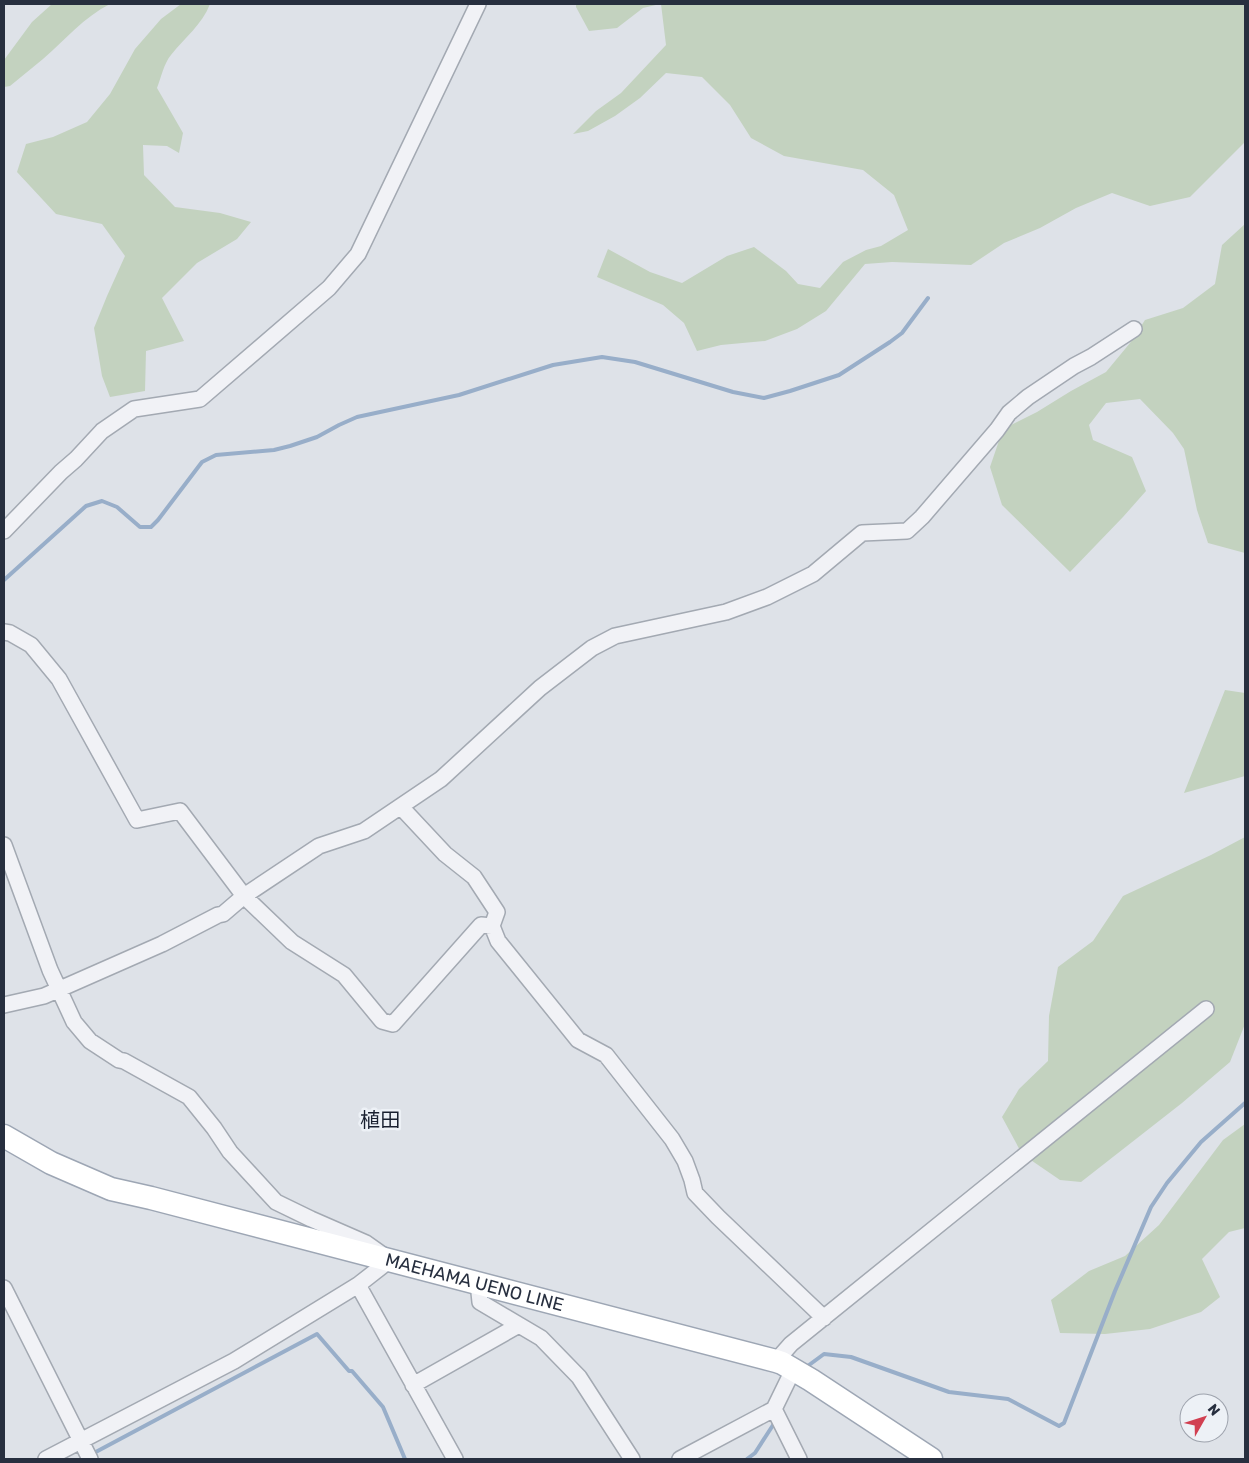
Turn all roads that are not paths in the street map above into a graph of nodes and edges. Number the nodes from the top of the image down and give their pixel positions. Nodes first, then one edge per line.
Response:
1 (478, 4) edge
2 (1134, 329) dead end
3 (4, 531) edge
4 (4, 632) edge
5 (401, 807) junction
6 (4, 845) edge
7 (244, 896) junction
8 (492, 926) junction
9 (59, 989) junction
10 (4, 1005) edge
11 (1206, 1009) dead end
12 (4, 1136) edge
13 (390, 1260) junction
14 (478, 1283) junction
15 (358, 1285) junction
16 (4, 1288) edge
17 (824, 1318) junction
18 (519, 1325) junction
19 (784, 1365) junction
20 (413, 1385) junction
21 (774, 1409) junction
22 (80, 1441) junction
23 (46, 1459) edge
24 (90, 1459) edge
25 (455, 1459) edge
26 (632, 1459) edge
27 (680, 1459) edge
28 (799, 1459) edge
29 (932, 1459) edge

1 - 3 street
2 - 5 street
4 - 7 street
5 - 7 street
5 - 8 street
6 - 9 street
7 - 8 street
7 - 9 street
8 - 17 street
9 - 10 street
9 - 13 street
11 - 17 street
12 - 13 main road, MAEHAMA UENO LINE
13 - 14 main road, MAEHAMA UENO LINE
13 - 15 street
14 - 18 street
14 - 19 main road, MAEHAMA UENO LINE
15 - 20 street
15 - 22 street
16 - 22 street
17 - 19 street
18 - 20 street
18 - 26 street
19 - 21 street
19 - 29 main road, MAEHAMA UENO LINE
20 - 25 street
21 - 27 street
21 - 28 street
22 - 23 street
22 - 24 street

